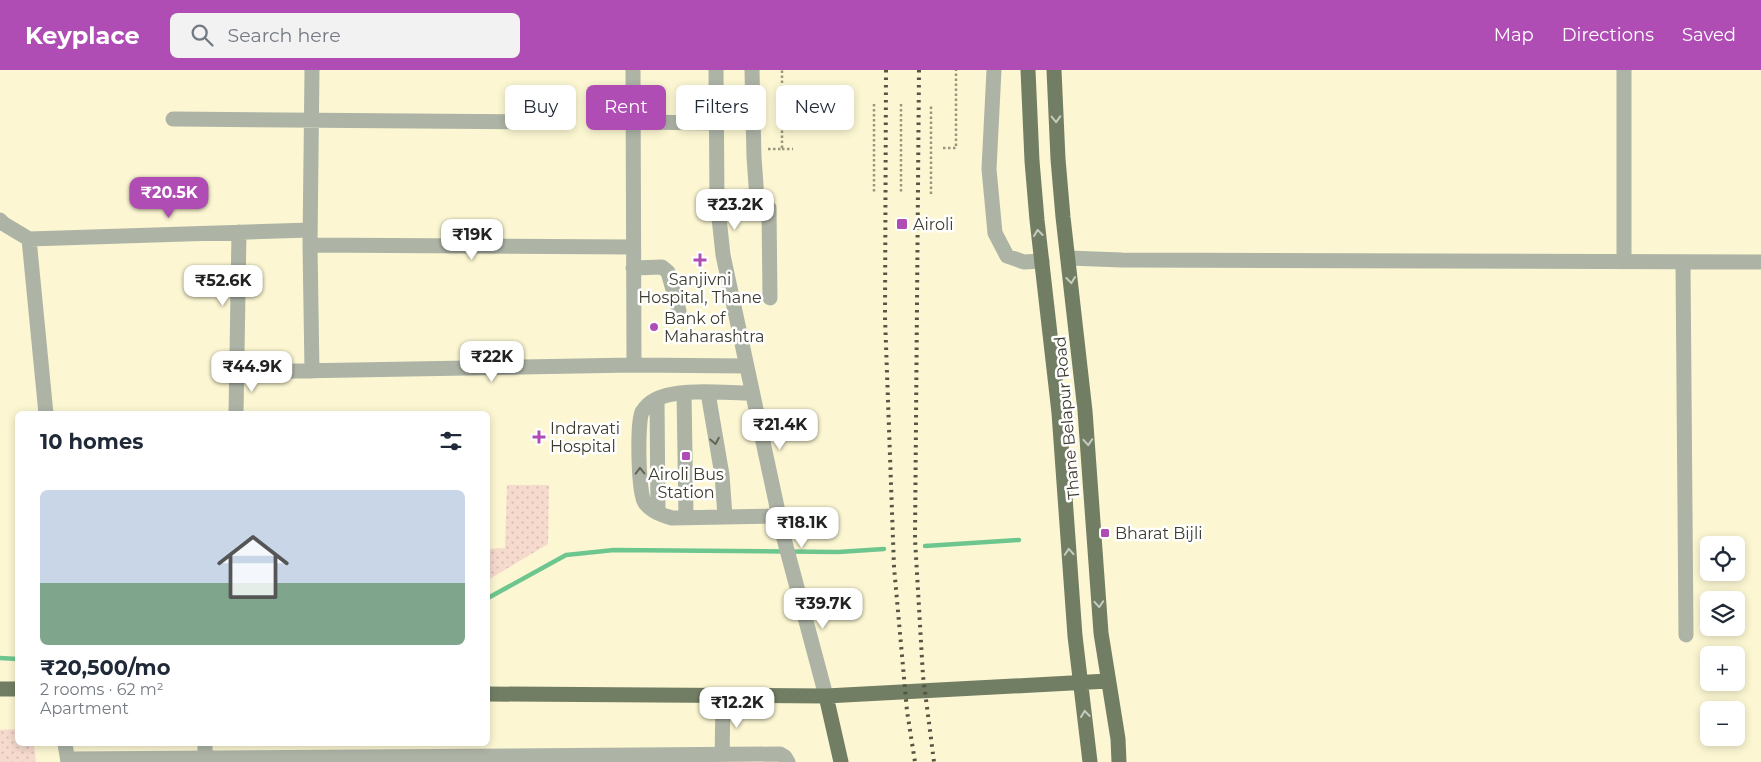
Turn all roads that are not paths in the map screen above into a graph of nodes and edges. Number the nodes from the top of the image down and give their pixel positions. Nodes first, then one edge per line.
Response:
1 (312, 70) edge
2 (633, 70) edge
3 (716, 70) edge
4 (752, 70) edge
5 (994, 70) edge
6 (1028, 70) edge
7 (1054, 70) edge
8 (1624, 70) edge
9 (633, 85) edge
10 (716, 85) edge
11 (174, 119) dead end
12 (311, 119) junction
13 (505, 121) edge
14 (633, 130) edge
15 (716, 130) edge
16 (716, 198) junction
17 (757, 199) junction
18 (0, 220) edge
19 (310, 230) junction
20 (239, 232) junction
21 (29, 239) junction
22 (310, 245) junction
23 (633, 247) junction
24 (1068, 258) junction
25 (1042, 261) junction
26 (1624, 262) junction
27 (1683, 262) junction
28 (1761, 262) edge
29 (633, 268) junction
30 (770, 298) dead end
31 (679, 311) dead end
32 (634, 366) junction
33 (746, 366) junction
34 (312, 371) junction
35 (237, 372) junction
36 (684, 393) junction
37 (708, 393) junction
38 (752, 393) junction
39 (46, 411) edge
40 (236, 411) edge
41 (726, 516) junction
42 (779, 516) junction
43 (686, 517) junction
44 (1686, 635) dead end
45 (1108, 681) junction
46 (1081, 682) junction
47 (0, 689) edge
48 (15, 689) edge
49 (490, 694) edge
50 (826, 696) junction
51 (723, 697) junction
52 (205, 754) edge
53 (482, 754) edge
54 (67, 755) edge
55 (529, 759) edge
56 (589, 759) edge
57 (654, 759) edge
58 (722, 759) edge
59 (788, 762) edge
60 (842, 762) edge
61 (1090, 762) edge
62 (1120, 762) edge

1 - 12 street
2 - 9 street
3 - 10 street
4 - 17 street
5 - 25 street
25 -> 6 main road, Thane Belapur Road
7 -> 24 main road, Thane Belapur Road
8 - 26 street
11 - 12 street
12 - 13 street
12 - 19 street
14 - 23 street
15 - 16 street
16 - 17 street
16 - 33 street
17 - 30 street
18 - 21 street
19 - 20 street
19 - 22 street
20 - 21 street
20 - 35 street
21 - 39 street
22 - 23 street
22 - 34 street
23 - 29 street
24 - 26 street
24 -> 45 main road, Thane Belapur Road
46 -> 25 main road, Thane Belapur Road
26 - 27 street
27 - 28 street
27 - 44 street
29 - 31 street
29 - 32 street
32 - 33 street
32 - 34 street
33 - 38 street
34 - 35 street
35 - 40 street
36 - 37 street
36 - 43 street
43 -> 36 street
37 - 38 street
37 -> 41 street
38 - 42 street
41 - 42 street
41 - 43 street
42 - 50 street
45 - 46 main road
45 - 62 main road, Thane Belapur Road
46 - 50 main road
61 -> 46 main road, Thane Belapur Road
47 - 48 main road
49 - 51 main road
50 - 51 main road
50 - 60 main road
51 - 58 street
52 - 53 street
52 - 54 street
53 - 55 street
55 - 56 street
56 - 57 street
57 - 58 street
58 - 59 street

